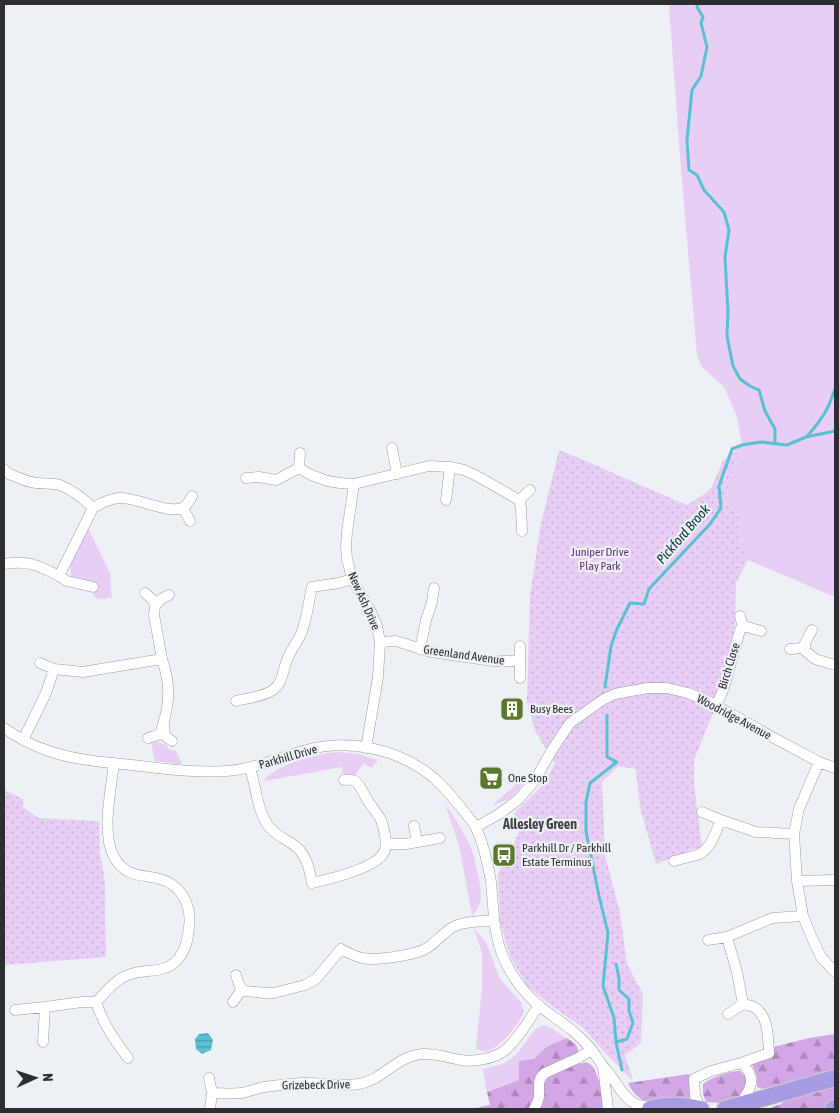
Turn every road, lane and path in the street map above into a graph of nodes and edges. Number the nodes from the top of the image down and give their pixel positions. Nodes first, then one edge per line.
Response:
1 (392, 448) dead end
2 (300, 454) dead end
3 (450, 467) junction
4 (299, 468) junction
5 (5, 472) edge
6 (397, 474) junction
7 (246, 478) dead end
8 (354, 484) junction
9 (530, 490) dead end
10 (192, 496) dead end
11 (446, 500) dead end
12 (519, 500) junction
13 (93, 508) junction
14 (183, 508) junction
15 (190, 521) dead end
16 (522, 530) dead end
17 (4, 564) edge
18 (59, 576) junction
19 (352, 579) junction
20 (93, 588) dead end
21 (434, 588) dead end
22 (145, 593) dead end
23 (169, 595) dead end
24 (155, 606) junction
25 (740, 616) dead end
26 (743, 627) junction
27 (812, 630) dead end
28 (762, 631) dead end
29 (380, 642) junction
30 (520, 646) dead end
31 (420, 649) junction
32 (790, 649) dead end
33 (805, 649) junction
34 (162, 659) junction
35 (520, 661) junction
36 (40, 663) dead end
37 (835, 665) edge
38 (54, 669) junction
39 (520, 678) dead end
40 (236, 701) dead end
41 (716, 706) junction
42 (164, 724) junction
43 (4, 728) edge
44 (148, 738) dead end
45 (24, 740) junction
46 (172, 741) dead end
47 (366, 748) junction
48 (819, 762) junction
49 (114, 763) junction
50 (250, 768) junction
51 (835, 768) edge
52 (344, 780) dead end
53 (702, 812) dead end
54 (721, 820) junction
55 (414, 826) dead end
56 (476, 827) junction
57 (794, 834) junction
58 (440, 838) dead end
59 (418, 842) junction
60 (386, 844) junction
61 (674, 861) dead end
62 (835, 880) edge
63 (797, 881) junction
64 (802, 916) junction
65 (493, 920) junction
66 (727, 937) junction
67 (708, 940) dead end
68 (835, 972) edge
69 (236, 975) dead end
70 (246, 991) junction
71 (96, 1002) junction
72 (233, 1002) dead end
73 (743, 1004) junction
74 (539, 1005) junction
75 (45, 1008) junction
76 (15, 1010) dead end
77 (728, 1014) dead end
78 (43, 1042) dead end
79 (592, 1050) junction
80 (128, 1058) dead end
81 (741, 1063) junction
82 (603, 1066) junction
83 (209, 1078) dead end
84 (835, 1078) edge
85 (212, 1093) junction
86 (653, 1108) edge
87 (731, 1108) edge
88 (210, 1109) edge
89 (534, 1109) edge
90 (608, 1109) edge
91 (701, 1109) edge

1 - 6 street
2 - 4 street
3 - 6 street
3 - 11 street
3 - 12 street
4 - 7 street
4 - 8 street
5 - 13 street
6 - 8 street
8 - 19 street, New Ash Drive
9 - 12 street
10 - 14 street
12 - 16 street
13 - 14 street
13 - 18 street
14 - 15 street
17 - 18 street
18 - 20 street
19 - 29 street, New Ash Drive
19 - 40 street
21 - 31 street
22 - 24 street
23 - 24 street
24 - 34 street
25 - 26 street, Birch Close
26 - 28 street, Birch Close
26 - 41 street, Birch Close
27 - 33 street
29 - 31 street, Greenland Avenue
29 - 47 street, New Ash Drive
30 - 35 street, Greenland Avenue
31 - 35 street, Greenland Avenue
32 - 33 street
33 - 37 street
34 - 38 street
34 - 42 street
35 - 39 street, Greenland Avenue
36 - 38 street
38 - 45 street
41 - 48 street, Woodridge Avenue
41 - 56 street, Woodridge Avenue
42 - 44 street
42 - 46 street
43 - 45 street, Parkhill Drive
45 - 49 street, Parkhill Drive
47 - 50 street, Parkhill Drive
47 - 56 street, Parkhill Drive
48 - 51 street, Woodridge Avenue
48 - 57 street
49 - 50 street, Parkhill Drive
49 - 71 street
50 - 60 street
52 - 60 street
53 - 54 street
54 - 57 street
54 - 61 street
55 - 59 street
56 - 65 street, Parkhill Drive
57 - 63 street
58 - 59 street
59 - 60 street
62 - 63 street
63 - 64 street
64 - 66 street
64 - 68 street
65 - 70 street
65 - 74 street, Parkhill Drive
66 - 67 street
66 - 73 street
69 - 70 street
70 - 72 street
71 - 75 street
71 - 80 street
73 - 77 street
73 - 81 street
74 - 79 street, Parkhill Drive
74 - 85 street, Grizebeck Drive
75 - 76 street
75 - 78 street
79 - 82 street, Parkhill Drive
79 - 89 street
81 - 87 street
81 - 91 street
82 - 86 street, Parkhill Drive
82 - 90 street, Parkhill Drive
83 - 85 street
84 - 87 highway
85 - 88 street
86 - 91 highway

